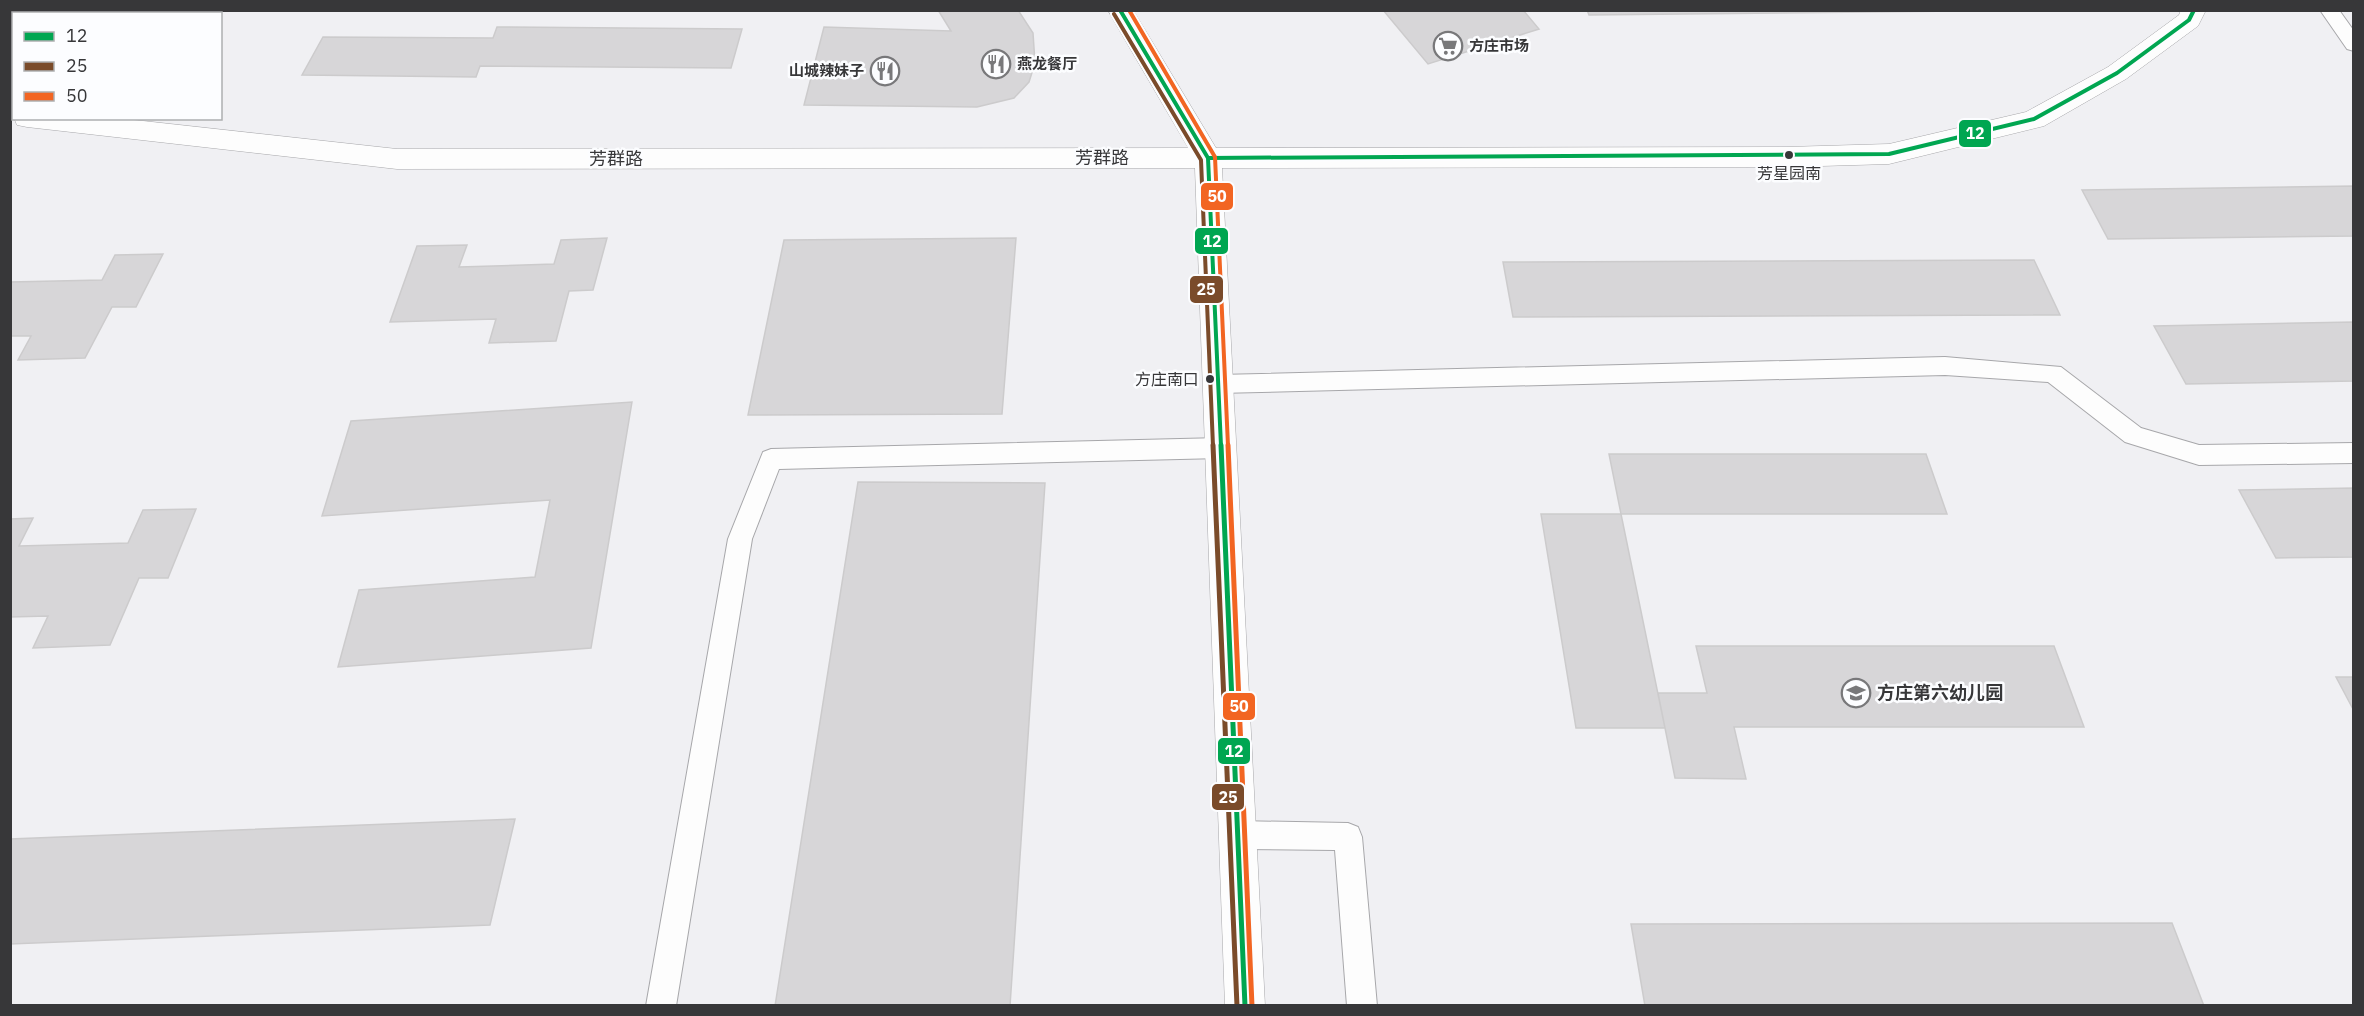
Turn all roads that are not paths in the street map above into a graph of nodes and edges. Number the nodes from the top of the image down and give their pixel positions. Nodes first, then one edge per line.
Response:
1 (1120, 10) edge
2 (2194, 10) edge
3 (2340, 19) edge
4 (2354, 45) edge
5 (45, 120) edge
6 (1208, 158) junction
7 (1218, 384) junction
8 (1221, 448) junction
9 (2354, 453) edge
10 (1237, 836) junction
11 (660, 1005) edge
12 (1245, 1005) edge
13 (1362, 1005) edge

1 - 6 street
2 - 6 street, 芳群路
3 - 4 lane
5 - 6 street, 芳群路
6 - 7 street
7 - 8 street
7 - 9 lane
8 - 10 street
8 - 11 lane
10 - 12 street
10 - 13 lane

